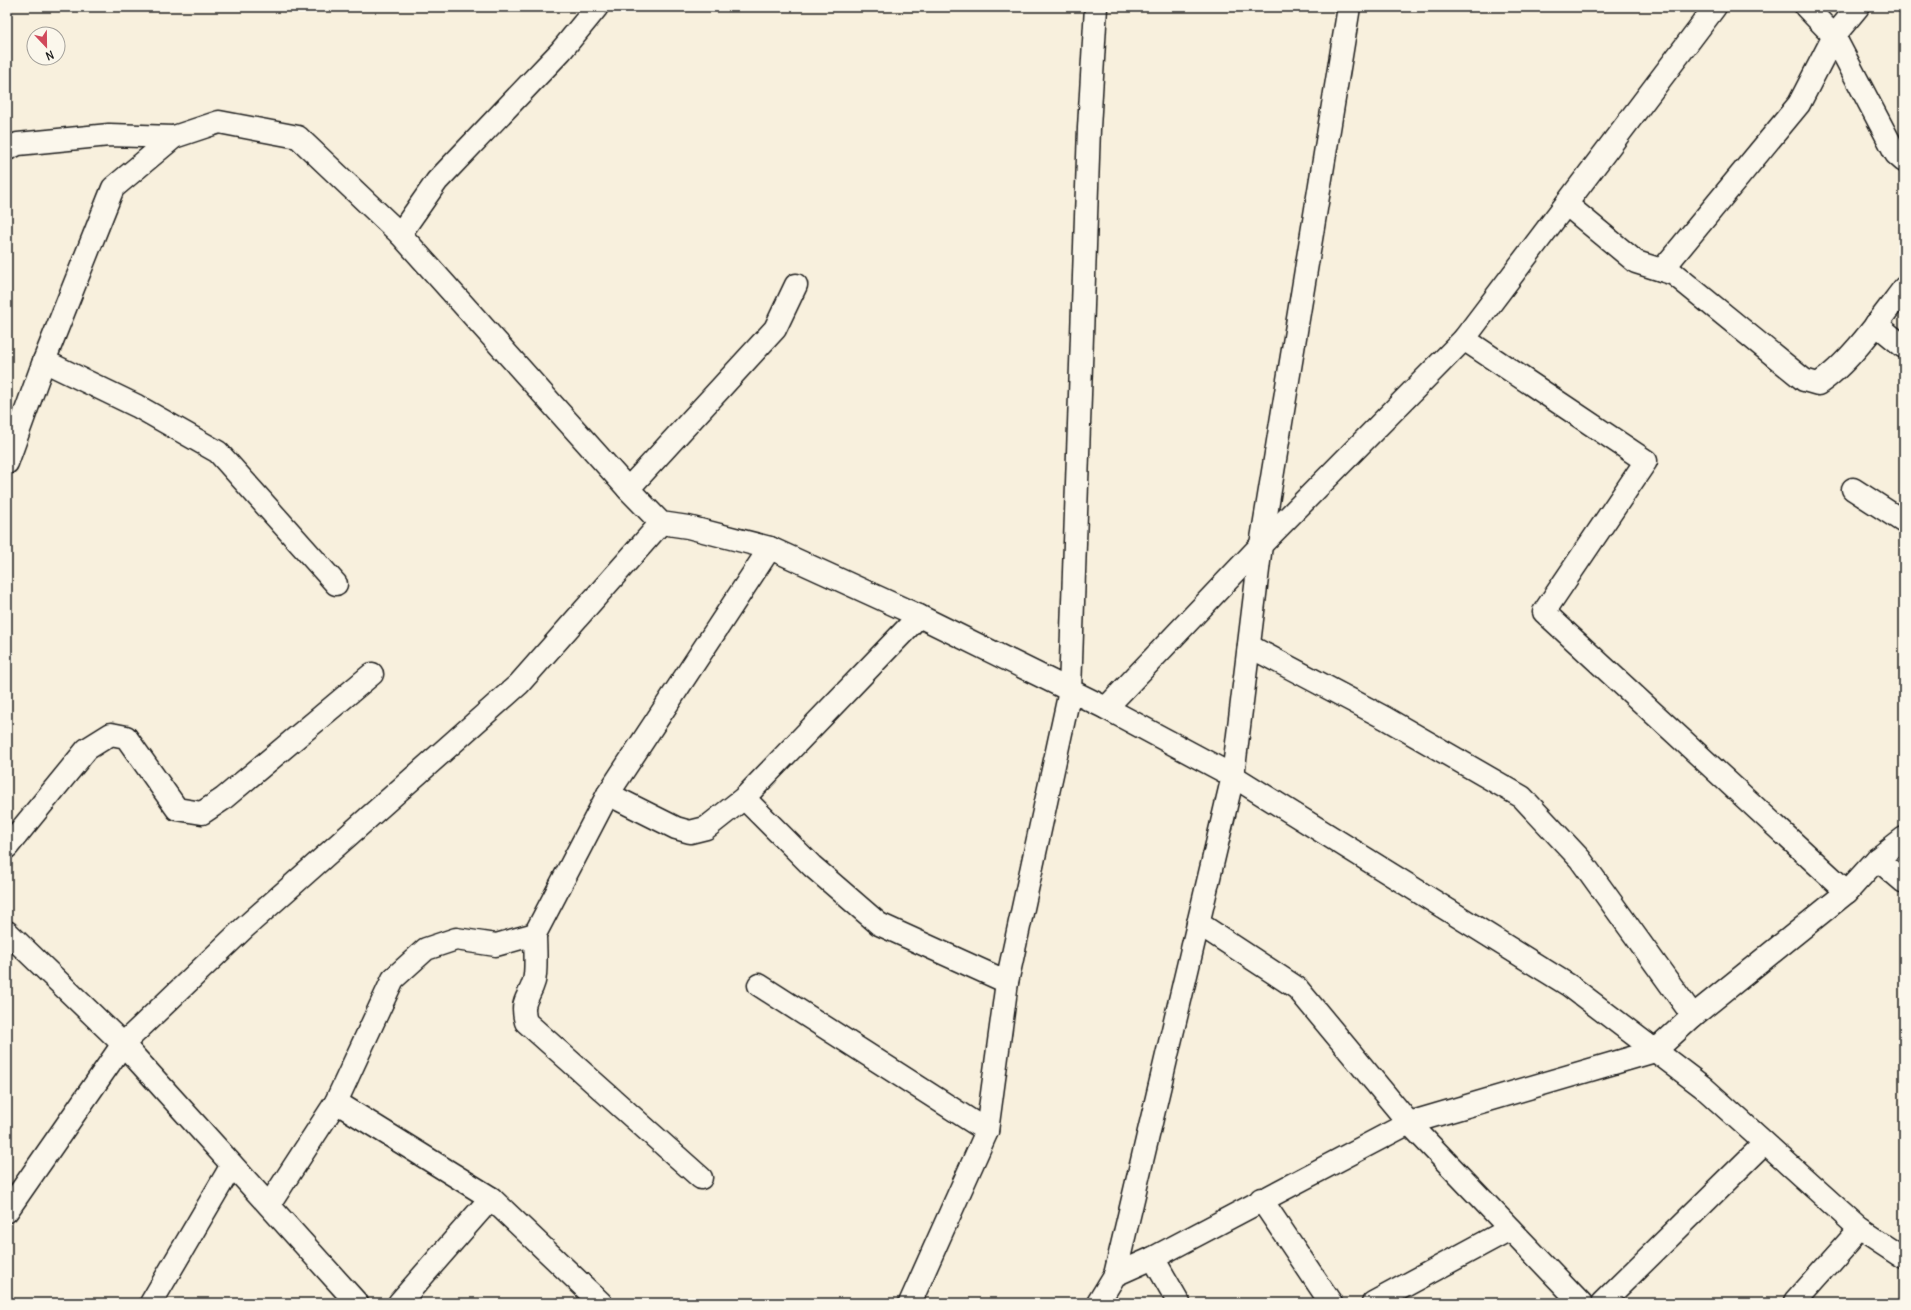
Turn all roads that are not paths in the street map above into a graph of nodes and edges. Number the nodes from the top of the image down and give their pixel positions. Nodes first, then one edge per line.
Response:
1 (597, 7) edge
2 (1096, 7) edge
3 (1349, 7) edge
4 (1715, 7) edge
5 (1806, 7) edge
6 (1858, 7) edge
7 (1834, 36) junction
8 (174, 137) junction
9 (10, 143) edge
10 (1904, 161) edge
11 (1566, 204) junction
12 (400, 234) junction
13 (1662, 270) junction
14 (796, 284) dead end
15 (1904, 288) edge
16 (1876, 324) junction
17 (1464, 339) junction
18 (1904, 347) edge
19 (44, 361) junction
20 (7, 463) edge
21 (628, 489) junction
22 (1853, 489) dead end
23 (1904, 522) edge
24 (662, 523) junction
25 (1261, 545) junction
26 (770, 548) junction
27 (336, 584) dead end
28 (919, 616) junction
29 (1249, 646) junction
30 (372, 674) dead end
31 (1070, 691) junction
32 (1106, 708) junction
33 (1232, 776) junction
34 (608, 794) junction
35 (744, 798) junction
36 (1904, 838) edge
37 (7, 847) edge
38 (1877, 859) junction
39 (1904, 882) edge
40 (1847, 892) junction
41 (1198, 923) junction
42 (7, 932) edge
43 (535, 934) junction
44 (1007, 982) junction
45 (759, 985) dead end
46 (1693, 1016) junction
47 (123, 1044) junction
48 (1655, 1051) junction
49 (336, 1102) junction
50 (1409, 1123) junction
51 (988, 1131) junction
52 (1764, 1144) junction
53 (232, 1165) junction
54 (701, 1178) dead end
55 (491, 1198) junction
56 (1261, 1200) junction
57 (268, 1205) junction
58 (7, 1211) edge
59 (1510, 1229) junction
60 (1860, 1229) junction
61 (1153, 1258) junction
62 (1904, 1258) edge
63 (1115, 1275) junction
64 (151, 1303) edge
65 (357, 1303) edge
66 (398, 1303) edge
67 (601, 1303) edge
68 (910, 1303) edge
69 (1098, 1303) edge
70 (1179, 1303) edge
71 (1331, 1303) edge
72 (1373, 1303) edge
73 (1580, 1303) edge
74 (1602, 1303) edge
75 (1794, 1303) edge

1 - 12 street
2 - 31 street
3 - 25 street
4 - 11 street
5 - 7 street
6 - 7 street
7 - 10 street
7 - 13 street
8 - 9 street
8 - 12 street
8 - 19 street
11 - 13 street
11 - 17 street
12 - 21 street
13 - 16 street
14 - 21 street
15 - 16 street
16 - 18 street
17 - 25 street
17 - 40 street
19 - 20 street
19 - 27 street
21 - 24 street
22 - 23 street
24 - 26 street
24 - 47 street
25 - 29 street
25 - 32 street
26 - 28 street
26 - 34 street
28 - 31 street
28 - 35 street
29 - 33 street
29 - 46 street
30 - 37 street
31 - 32 street
31 - 44 street
32 - 33 street
33 - 41 street
33 - 48 street
34 - 35 street
34 - 43 street
35 - 44 street
36 - 38 street
38 - 39 street
38 - 40 street
40 - 46 street
41 - 50 street
41 - 63 street
42 - 47 street
43 - 49 street
43 - 54 street
44 - 51 street
45 - 51 street
46 - 48 street
47 - 53 street
47 - 58 street
48 - 50 street
48 - 52 street
49 - 55 street
49 - 57 street
50 - 56 street
50 - 59 street
51 - 68 street
52 - 60 street
52 - 74 street
53 - 57 street
53 - 64 street
55 - 66 street
55 - 67 street
56 - 61 street
56 - 71 street
57 - 65 street
59 - 72 street
59 - 73 street
60 - 62 street
60 - 75 street
61 - 63 street
61 - 70 street
63 - 69 street

